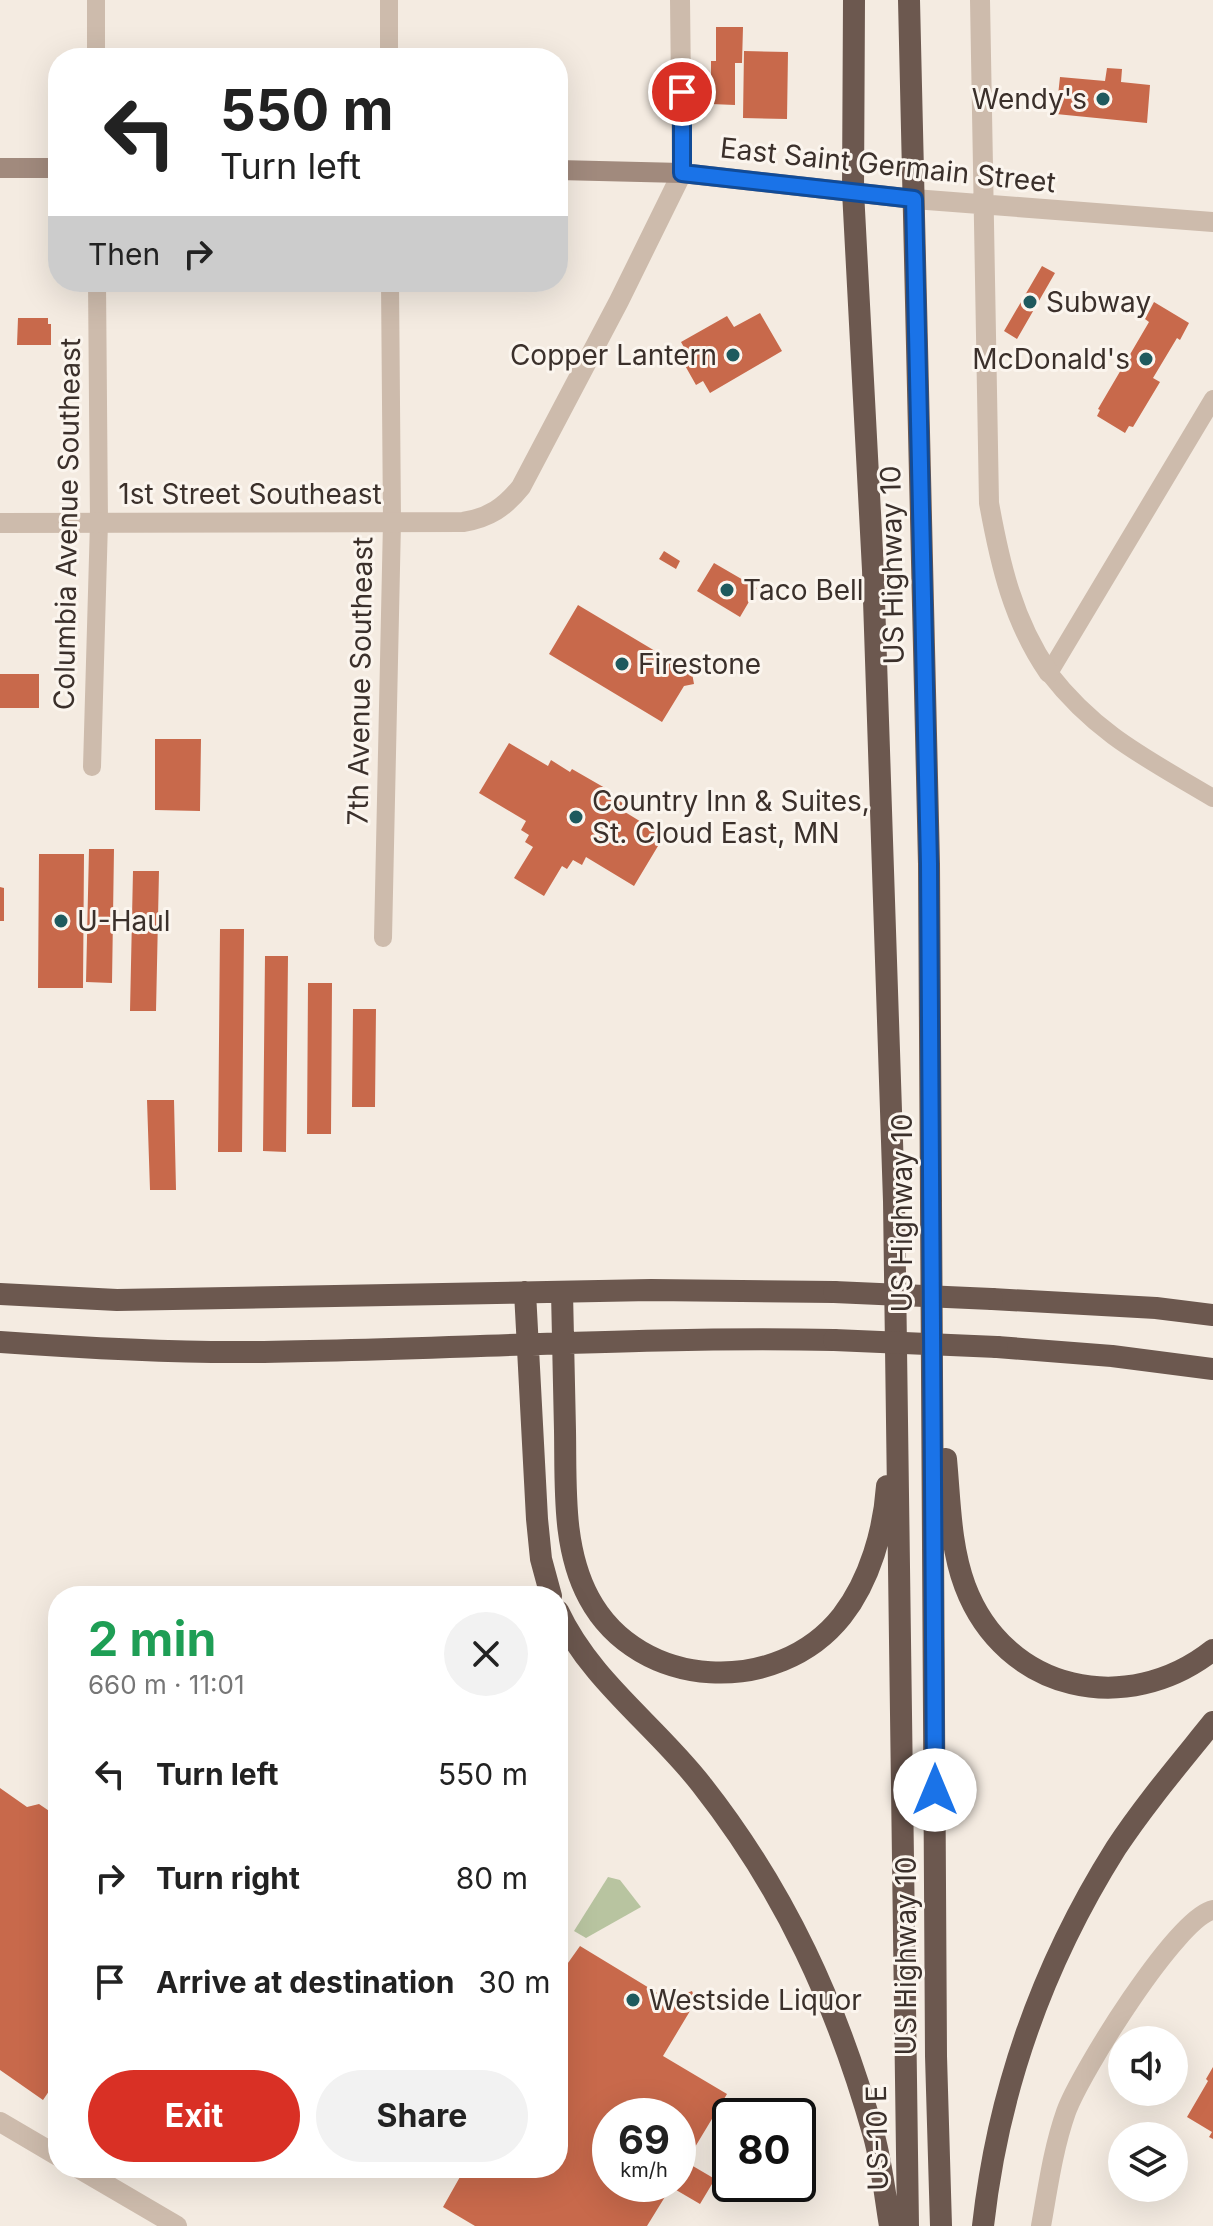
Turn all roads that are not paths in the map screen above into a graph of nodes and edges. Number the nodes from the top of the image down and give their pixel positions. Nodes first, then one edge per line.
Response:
1 (96, 0) edge
2 (389, 0) edge
3 (680, 0) edge
4 (854, 0) edge
5 (909, 0) edge
6 (980, 0) edge
7 (96, 48) edge
8 (389, 48) edge
9 (0, 168) edge
10 (48, 168) edge
11 (568, 170) edge
12 (682, 173) junction
13 (853, 191) junction
14 (914, 199) junction
15 (984, 204) junction
16 (1213, 222) edge
17 (97, 292) edge
18 (390, 292) edge
19 (1213, 399) edge
20 (99, 522) junction
21 (392, 522) junction
22 (0, 523) edge
23 (1049, 673) junction
24 (92, 767) dead end
25 (1213, 798) edge
26 (383, 938) dead end
27 (525, 1292) junction
28 (562, 1292) junction
29 (0, 1294) edge
30 (1213, 1315) edge
31 (933, 1329) junction
32 (0, 1342) edge
33 (563, 1342) junction
34 (529, 1344) junction
35 (1213, 1369) edge
36 (897, 1373) junction
37 (548, 1586) edge
38 (568, 1629) edge
39 (1213, 1650) edge
40 (1213, 1722) edge
41 (1213, 1910) edge
42 (905, 1954) joint
43 (0, 2122) edge
44 (48, 2150) edge
45 (95, 2178) edge
46 (177, 2226) edge
47 (890, 2226) edge
48 (908, 2226) edge
49 (941, 2226) edge
50 (983, 2226) edge
51 (1041, 2226) edge

1 - 7 street
2 - 8 street
3 - 12 street
4 - 13 highway, US Highway 10
5 - 14 highway, US Highway 10
6 - 15 street
9 - 10 main road
11 - 12 main road, East Saint Germain Street
12 - 13 main road, East Saint Germain Street
12 - 21 street, 1st Street Southeast
13 - 14 main road, East Saint Germain Street
13 - 36 highway, US Highway 10
14 - 15 street, East Saint Germain Street
14 - 31 highway, US Highway 10
15 - 16 street, East Saint Germain Street
15 - 23 street
17 - 20 street, Columbia Avenue Southeast
18 - 21 street, 7th Avenue Southeast
19 - 23 street
20 - 21 street, 1st Street Southeast
20 - 22 street, 1st Street Southeast
20 - 24 street, Columbia Avenue Southeast
21 - 26 street, 7th Avenue Southeast
23 - 25 street
27 - 28 highway
27 - 29 highway
27 - 34 highway
28 - 30 highway, bridge
28 - 33 highway
31 - 39 highway
31 - 49 highway, US Highway 10
32 - 34 highway
33 - 34 highway
33 - 35 highway, bridge
33 - 36 highway
34 - 37 highway
36 - 42 highway, US Highway 10
38 - 47 highway
40 - 50 highway
41 - 51 street
42 - 48 highway, US-10 E
43 - 44 street
45 - 46 street

